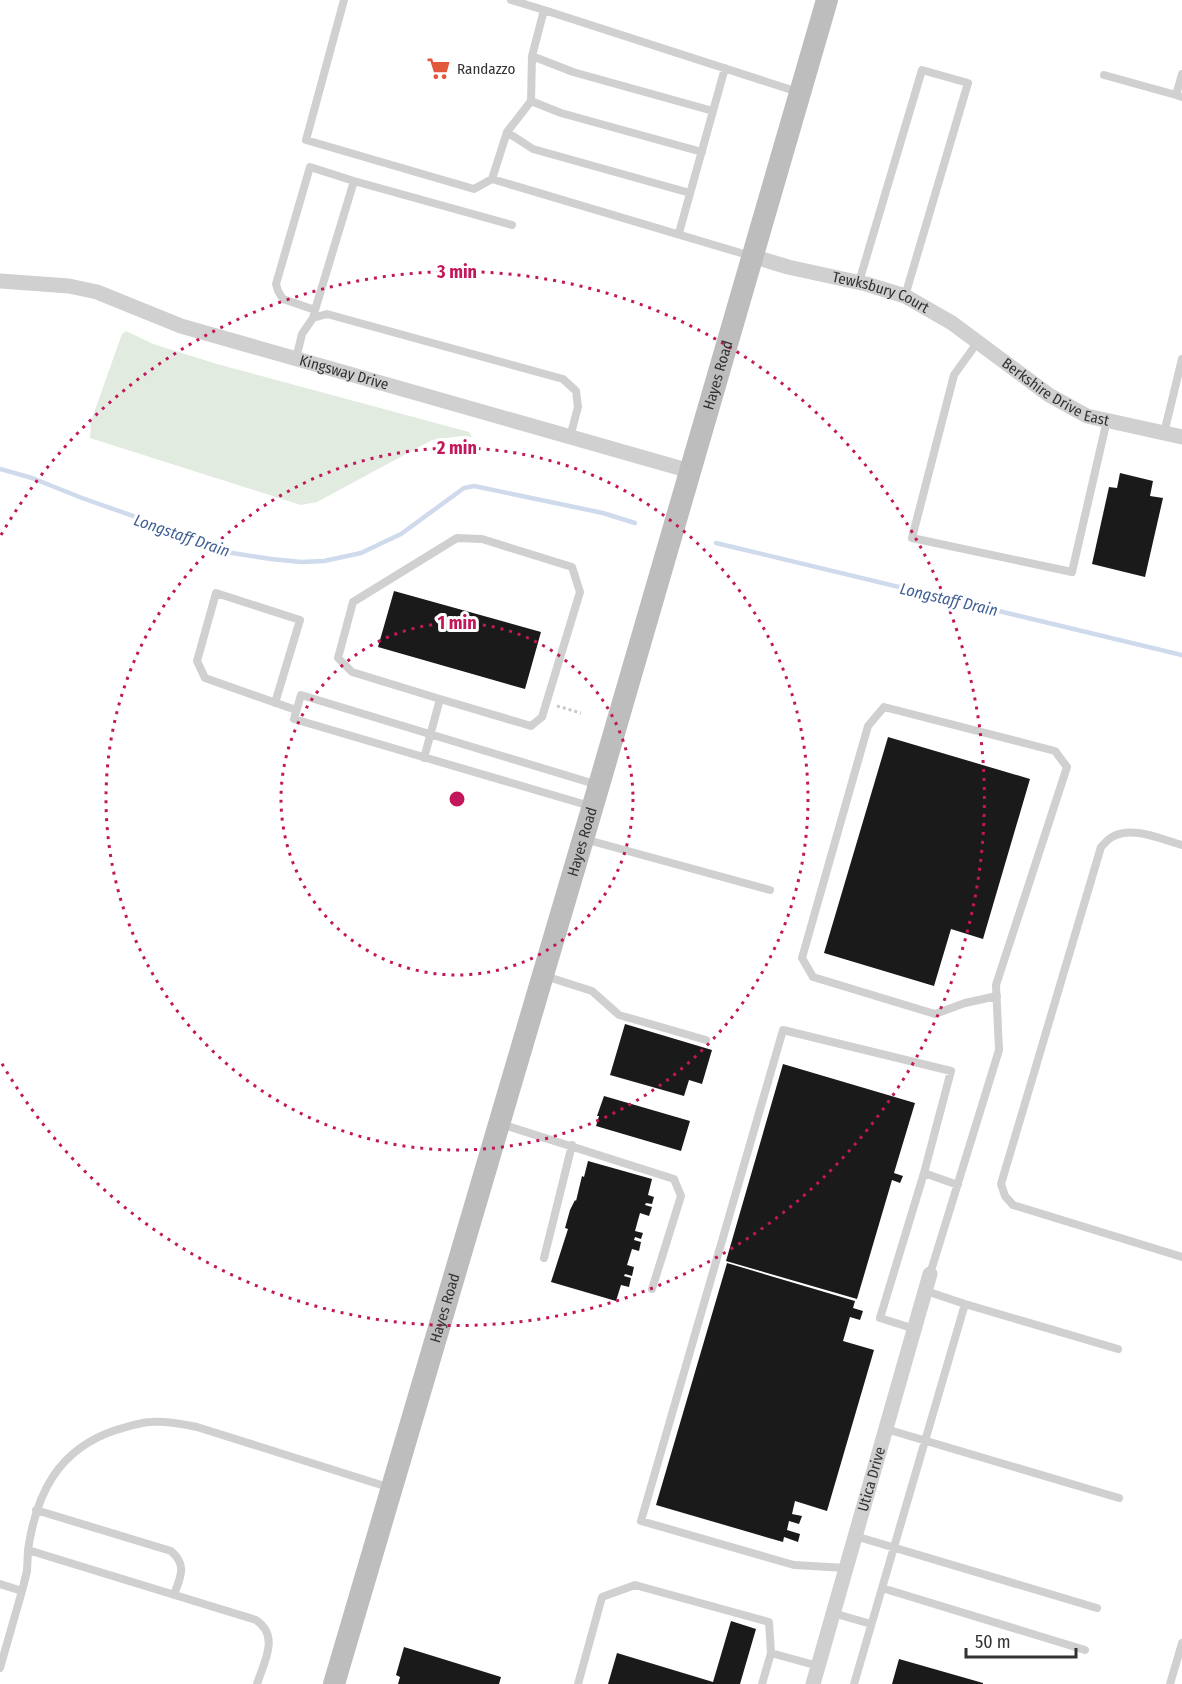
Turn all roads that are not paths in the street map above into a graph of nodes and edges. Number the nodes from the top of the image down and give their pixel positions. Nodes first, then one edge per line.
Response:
1 (344, 0) edge
2 (511, 0) edge
3 (827, 0) edge
4 (544, 10) junction
5 (532, 56) junction
6 (725, 68) junction
7 (1182, 74) edge
8 (1104, 75) dead end
9 (800, 93) junction
10 (1179, 96) edge
11 (531, 101) junction
12 (713, 111) junction
13 (507, 132) junction
14 (702, 152) junction
15 (492, 179) junction
16 (354, 181) junction
17 (690, 193) junction
18 (512, 225) dead end
19 (679, 233) junction
20 (752, 256) junction
21 (0, 281) edge
22 (859, 282) junction
23 (905, 296) junction
24 (315, 309) junction
25 (313, 318) junction
26 (977, 343) junction
27 (995, 357) joint
28 (296, 359) junction
29 (1182, 359) edge
30 (1112, 421) junction
31 (1164, 433) junction
32 (570, 437) junction
33 (1182, 437) edge
34 (690, 471) junction
35 (440, 699) junction
36 (275, 703) junction
37 (296, 710) junction
38 (431, 734) junction
39 (424, 758) junction
40 (599, 785) junction
41 (592, 807) junction
42 (583, 838) junction
43 (1182, 845) edge
44 (770, 890) dead end
45 (543, 976) junction
46 (997, 996) junction
47 (705, 1040) dead end
48 (499, 1124) junction
49 (572, 1145) junction
50 (924, 1173) junction
51 (958, 1185) junction
52 (1182, 1257) edge
53 (544, 1258) dead end
54 (930, 1274) joint
55 (652, 1289) dead end
56 (926, 1291) junction
57 (965, 1304) junction
58 (915, 1329) junction
59 (1118, 1349) dead end
60 (886, 1429) junction
61 (924, 1441) junction
62 (392, 1488) junction
63 (1119, 1498) dead end
64 (36, 1510) junction
65 (855, 1536) junction
66 (893, 1548) junction
67 (28, 1550) junction
68 (846, 1568) junction
69 (0, 1584) edge
70 (882, 1588) junction
71 (22, 1591) junction
72 (174, 1595) junction
73 (1096, 1608) dead end
74 (833, 1614) junction
75 (871, 1624) junction
76 (1182, 1643) edge
77 (1084, 1650) dead end
78 (771, 1653) junction
79 (818, 1666) junction
80 (0, 1668) edge
81 (257, 1684) edge
82 (334, 1684) edge
83 (578, 1684) edge
84 (762, 1684) edge
85 (813, 1684) edge
86 (854, 1684) edge
87 (1170, 1684) edge

1 - 15 lane
2 - 4 lane
3 - 9 main road, Hayes Road
4 - 5 lane
4 - 6 lane
5 - 11 lane
5 - 12 lane
6 - 9 lane
6 - 12 lane
7 - 10 lane
8 - 10 lane
9 - 20 main road, Hayes Road
11 - 13 lane
11 - 14 lane
12 - 14 lane
13 - 15 lane
13 - 17 lane
14 - 17 lane
15 - 19 lane
16 - 18 lane
16 - 24 lane
16 - 24 lane
17 - 19 lane
19 - 20 lane
20 - 22 street, Tewksbury Court
20 - 34 main road, Hayes Road
21 - 28 street, Kingsway Drive
22 - 23 street, Tewksbury Court
22 - 23 lane
23 - 26 street, Tewksbury Court
24 - 25 lane
25 - 28 lane
25 - 32 lane
26 - 27 street, Tewksbury Court
26 - 30 lane
27 - 30 street, Berkshire Drive East
28 - 32 street, Kingsway Drive
29 - 31 lane
30 - 31 street, Berkshire Drive East
31 - 33 street, Berkshire Drive East
32 - 34 street, Kingsway Drive
34 - 40 main road, Hayes Road
35 - 35 lane
35 - 38 lane
36 - 36 lane
36 - 37 lane
37 - 38 lane
37 - 39 lane
38 - 39 lane
38 - 40 lane
39 - 41 lane
40 - 41 main road, Hayes Road
41 - 42 main road, Hayes Road
42 - 44 lane
42 - 45 main road, Hayes Road
43 - 52 lane
45 - 47 lane
45 - 48 main road, Hayes Road
46 - 46 lane
46 - 51 lane
48 - 49 lane
48 - 62 main road, Hayes Road
49 - 53 lane
49 - 55 lane
50 - 51 lane
50 - 58 lane
50 - 68 lane
51 - 54 lane
54 - 56 street, Utica Drive
56 - 57 lane
56 - 58 street, Utica Drive
57 - 59 lane
57 - 61 lane
58 - 60 street, Utica Drive
60 - 61 lane
60 - 65 street, Utica Drive
61 - 63 lane
61 - 66 lane
62 - 64 lane
62 - 82 main road, Hayes Road
64 - 67 lane
64 - 72 lane
65 - 66 lane
65 - 68 street, Utica Drive
66 - 70 lane
66 - 73 lane
67 - 71 lane
67 - 72 lane
68 - 74 street, Utica Drive
69 - 71 lane
70 - 75 lane
70 - 77 lane
71 - 80 lane
72 - 81 lane
74 - 75 lane
74 - 79 street, Utica Drive
75 - 86 lane
76 - 87 lane
78 - 79 lane
78 - 83 lane
78 - 84 lane
79 - 85 street, Utica Drive

